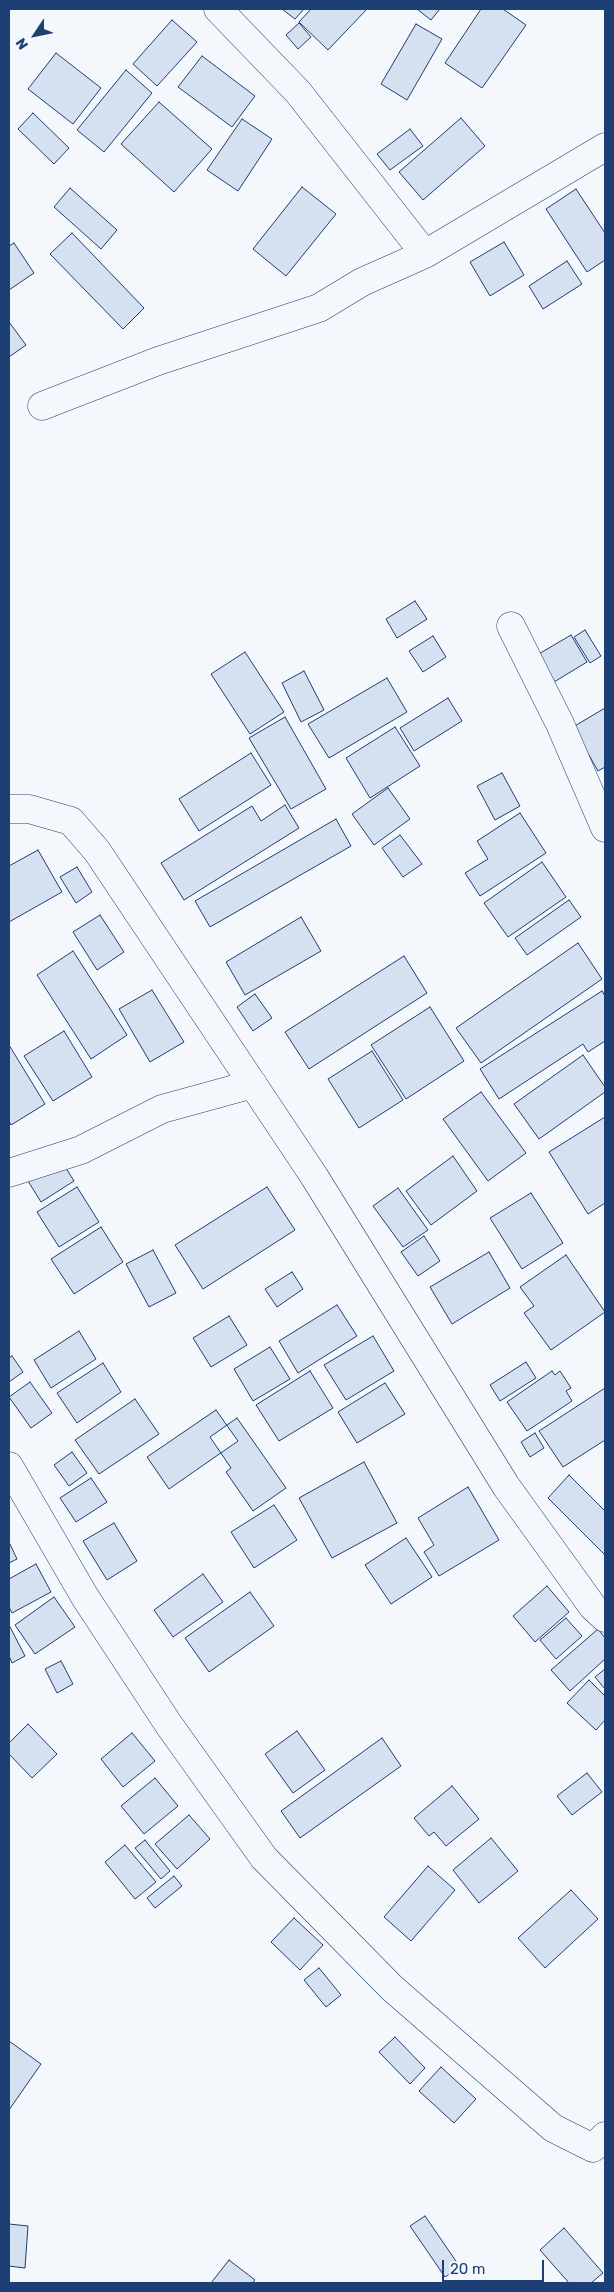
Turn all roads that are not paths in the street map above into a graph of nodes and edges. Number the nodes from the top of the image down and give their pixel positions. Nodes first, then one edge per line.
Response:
1 (218, 9) edge
2 (605, 147) edge
3 (425, 254) junction
4 (42, 406) dead end
5 (511, 626) dead end
6 (9, 809) edge
7 (605, 828) edge
8 (252, 1084) junction
9 (9, 1173) edge
10 (9, 1466) edge
11 (605, 1618) edge
12 (605, 2136) edge

1 - 3 street
2 - 3 street
3 - 4 street
5 - 7 street
6 - 8 street
8 - 9 street
8 - 11 street
10 - 12 street

